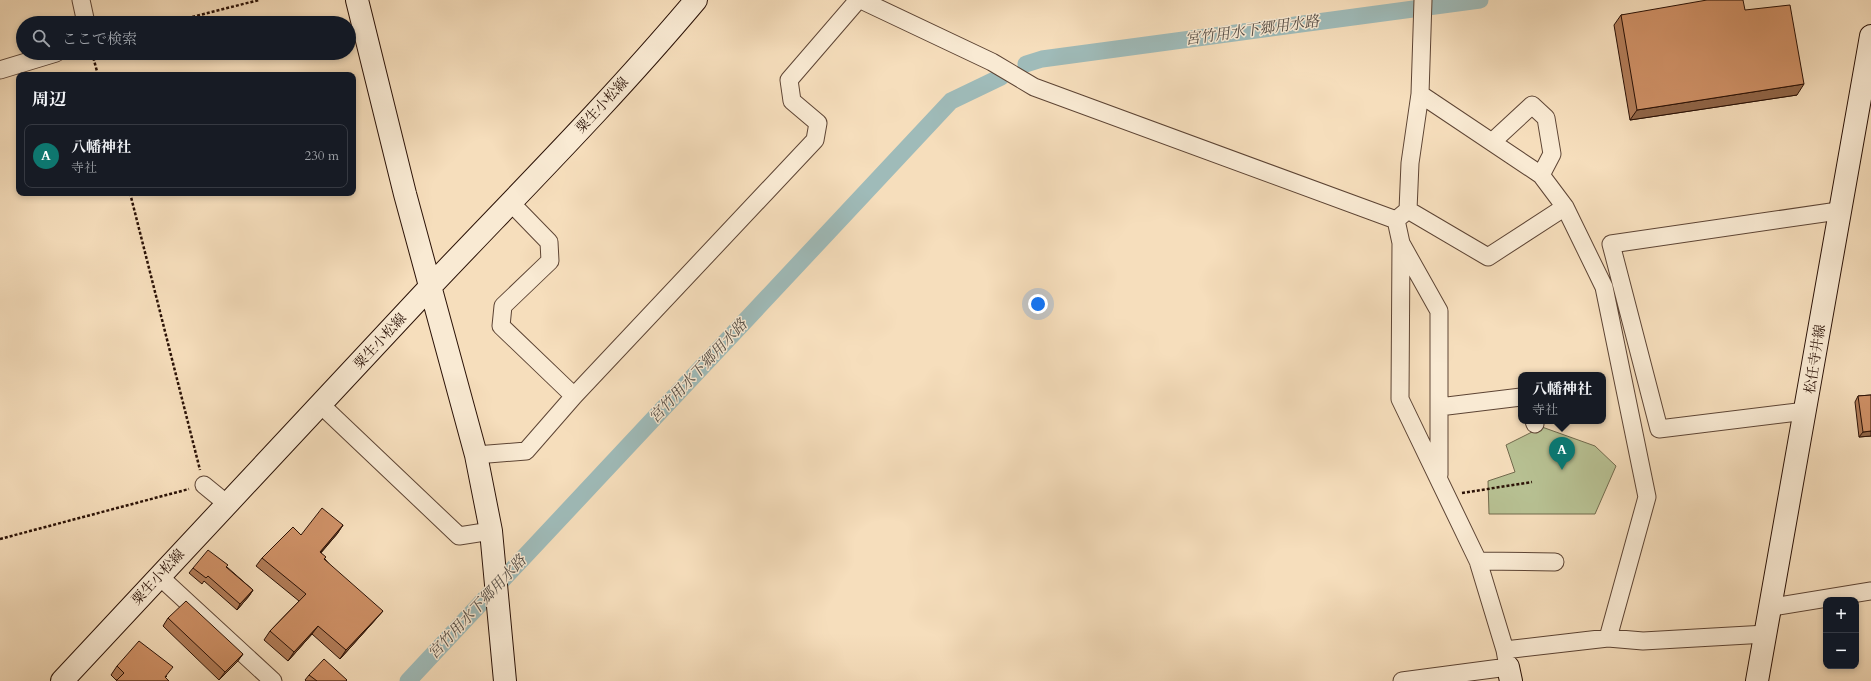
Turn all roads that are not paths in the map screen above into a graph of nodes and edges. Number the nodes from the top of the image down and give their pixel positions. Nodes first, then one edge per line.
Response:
1 (82, 0) edge
2 (357, 0) edge
3 (696, 0) edge
4 (858, 0) edge
5 (861, 0) edge
6 (1423, 0) edge
7 (85, 16) edge
8 (1871, 36) edge
9 (33, 60) edge
10 (0, 70) edge
11 (1420, 94) junction
12 (1492, 142) junction
13 (1541, 175) junction
14 (511, 203) junction
15 (1565, 207) junction
16 (1838, 211) junction
17 (1402, 215) junction
18 (1401, 243) junction
19 (430, 287) junction
20 (574, 396) junction
21 (1518, 397) edge
22 (320, 404) junction
23 (1439, 407) junction
24 (1806, 411) junction
25 (476, 455) junction
26 (1439, 479) junction
27 (204, 485) road end
28 (226, 503) junction
29 (491, 531) junction
30 (1478, 561) junction
31 (1554, 562) dead end
32 (159, 576) junction
33 (1871, 591) edge
34 (1772, 607) junction
35 (1766, 634) junction
36 (1608, 638) junction
37 (1508, 666) edge
38 (62, 681) edge
39 (273, 681) edge
40 (506, 681) edge
41 (1402, 681) edge
42 (1757, 681) edge

1 - 7 street
2 - 19 main road
3 - 14 main road, 粟生小松線
4 - 20 street
5 - 17 street
6 - 11 street
8 - 16 main road, 松任寺井線
9 - 10 street
11 - 12 street
11 - 17 street
12 - 13 street
12 - 13 street
13 - 15 street
14 - 19 main road, 粟生小松線
14 - 20 street
15 - 17 street
15 - 36 street
16 - 24 main road, 松任寺井線
16 - 24 street
17 - 18 street
18 - 23 street
18 - 26 street
19 - 22 main road, 粟生小松線
19 - 25 main road
20 - 25 street
21 - 23 street
22 - 28 main road, 粟生小松線
22 - 29 street
23 - 26 street
24 - 34 main road, 松任寺井線
25 - 29 main road
26 - 30 street
27 - 28 street
28 - 32 main road, 粟生小松線
29 - 40 main road
30 - 31 street
30 - 37 street
32 - 38 main road, 粟生小松線
32 - 39 street
33 - 34 street
34 - 35 main road, 松任寺井線
35 - 36 street
35 - 42 main road, 松任寺井線
36 - 37 street
37 - 41 street

